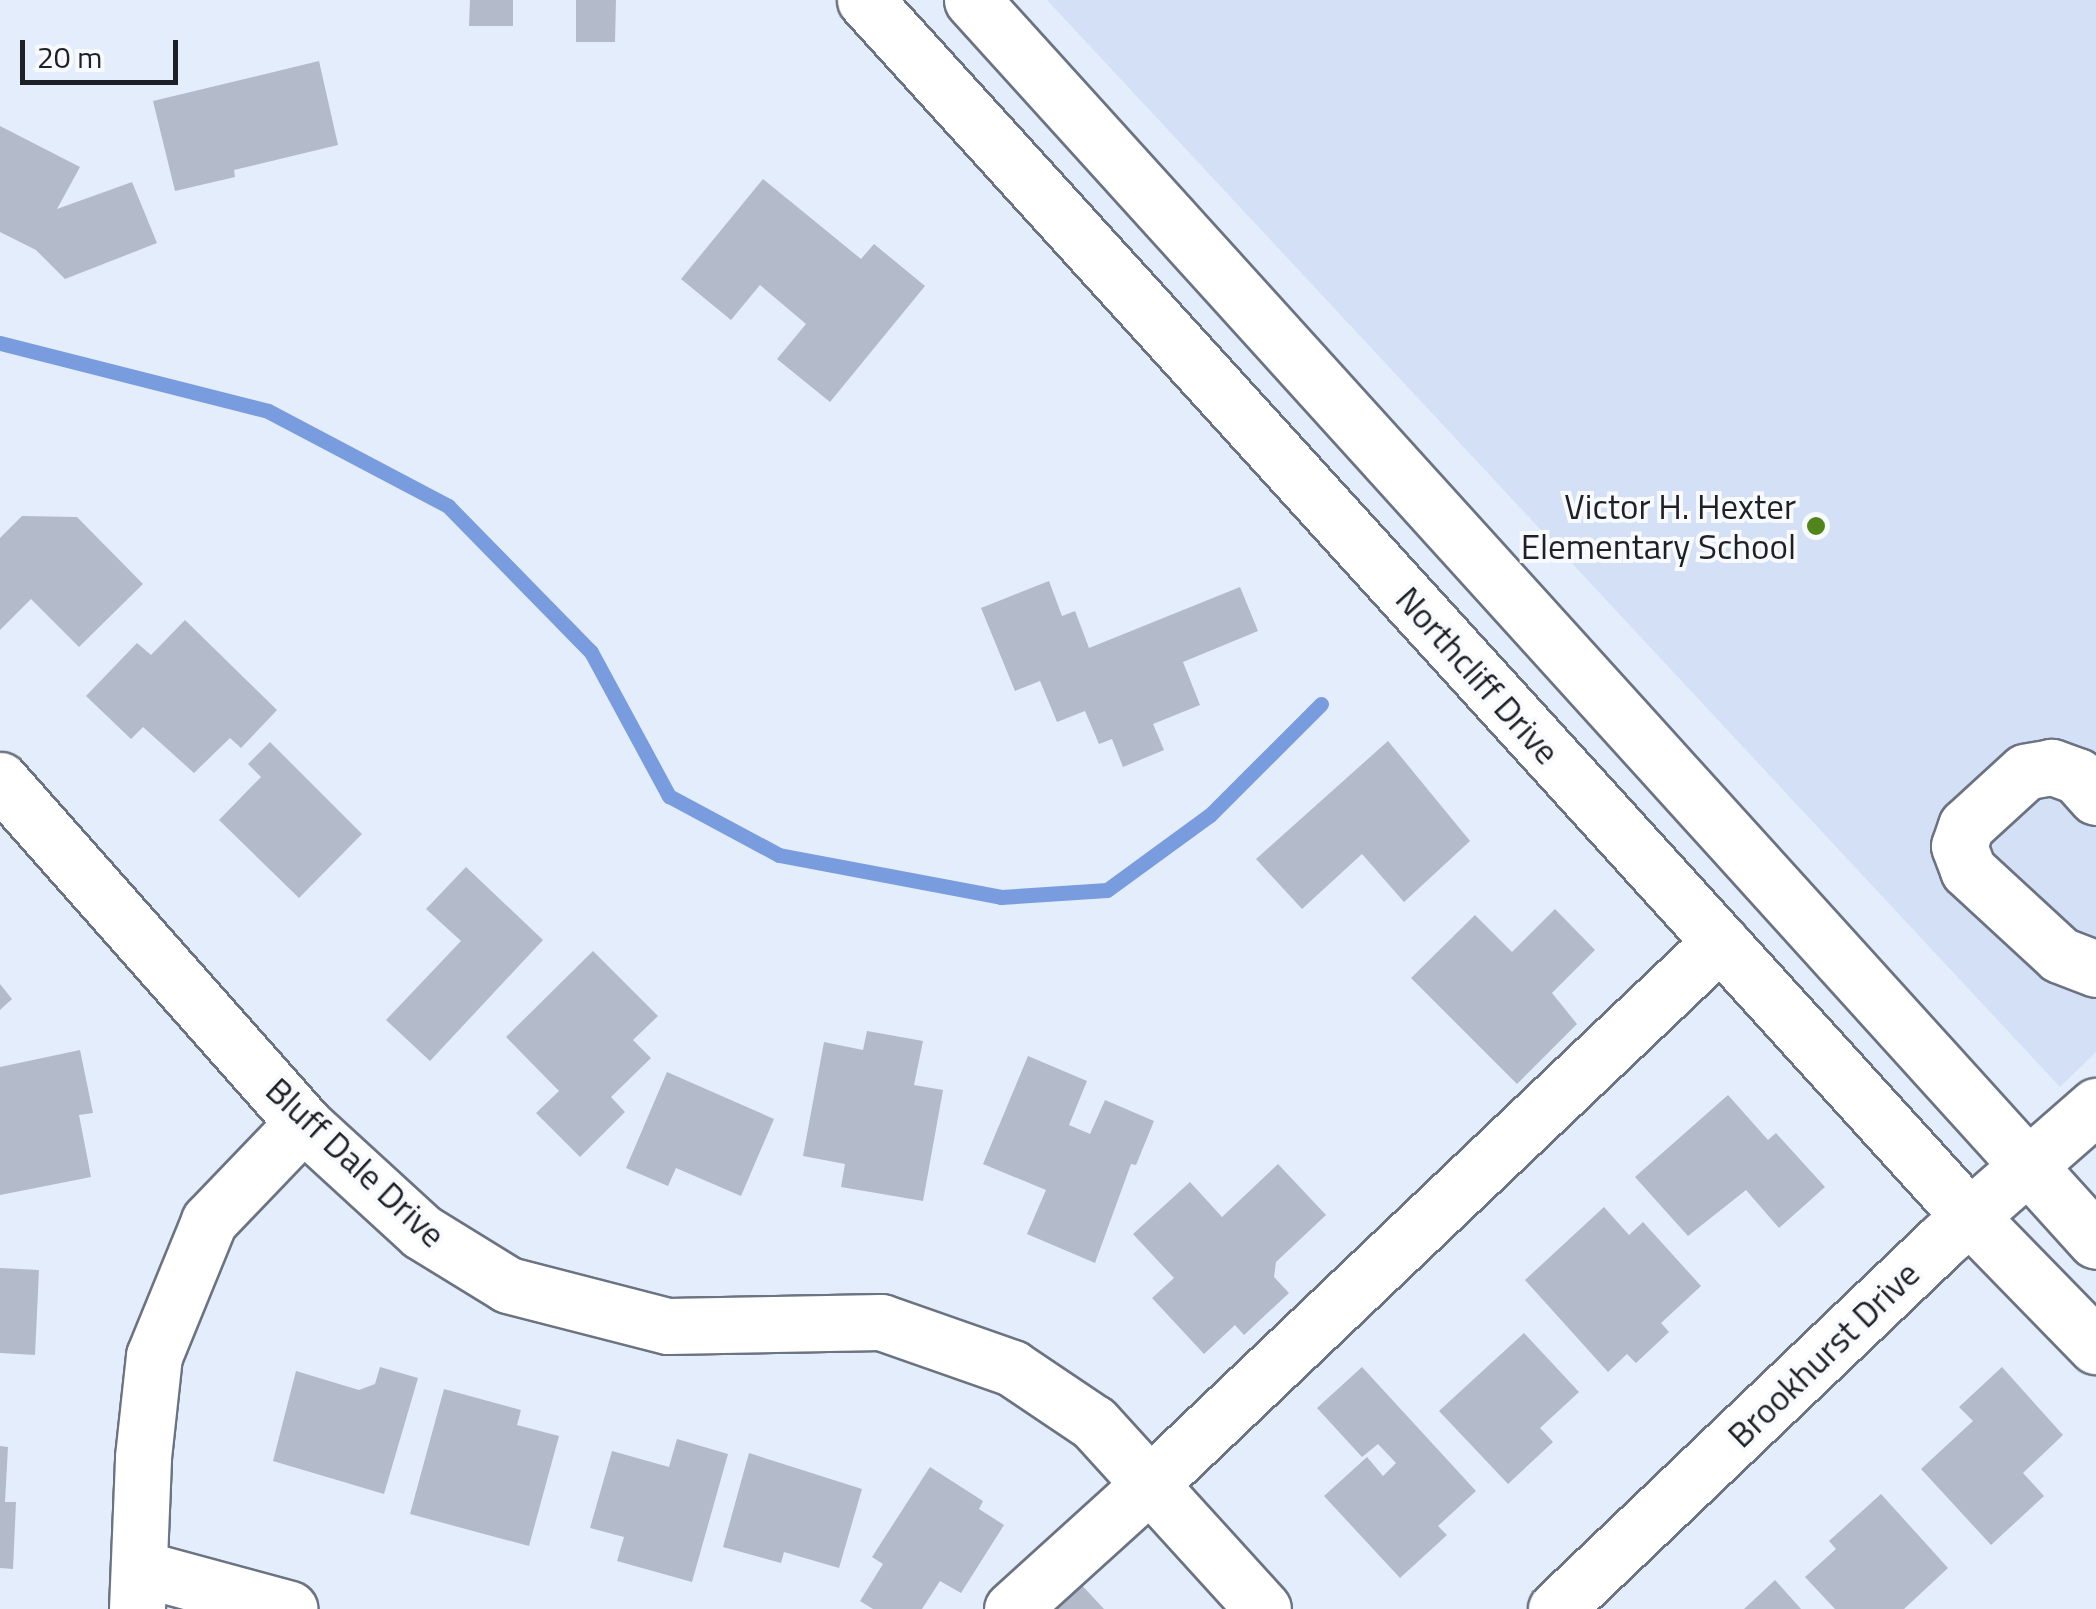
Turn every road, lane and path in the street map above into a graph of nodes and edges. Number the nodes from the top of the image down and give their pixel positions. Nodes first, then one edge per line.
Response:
1 (865, 0) edge
2 (972, 0) edge
3 (0, 780) edge
4 (2096, 796) edge
5 (1720, 942) junction
6 (2096, 970) edge
7 (2096, 1106) edge
8 (304, 1123) junction
9 (2027, 1168) junction
10 (1969, 1216) junction
11 (2096, 1241) edge
12 (2096, 1346) edge
13 (1150, 1484) junction
14 (138, 1589) edge
15 (290, 1609) edge
16 (1012, 1609) edge
17 (1263, 1609) edge
18 (1556, 1609) edge

1 - 5 street, Northcliff Drive
2 - 9 street
3 - 8 street, Bluff Dale Drive
4 - 6 street
5 - 10 street, Northcliff Drive
5 - 13 street
7 - 9 street, Brookhurst Drive
8 - 13 street, Bluff Dale Drive
8 - 14 street
9 - 10 street, Brookhurst Drive
9 - 11 street
10 - 12 street, Northcliff Drive
10 - 18 street, Brookhurst Drive
13 - 16 street
13 - 17 street, Bluff Dale Drive
14 - 15 street

